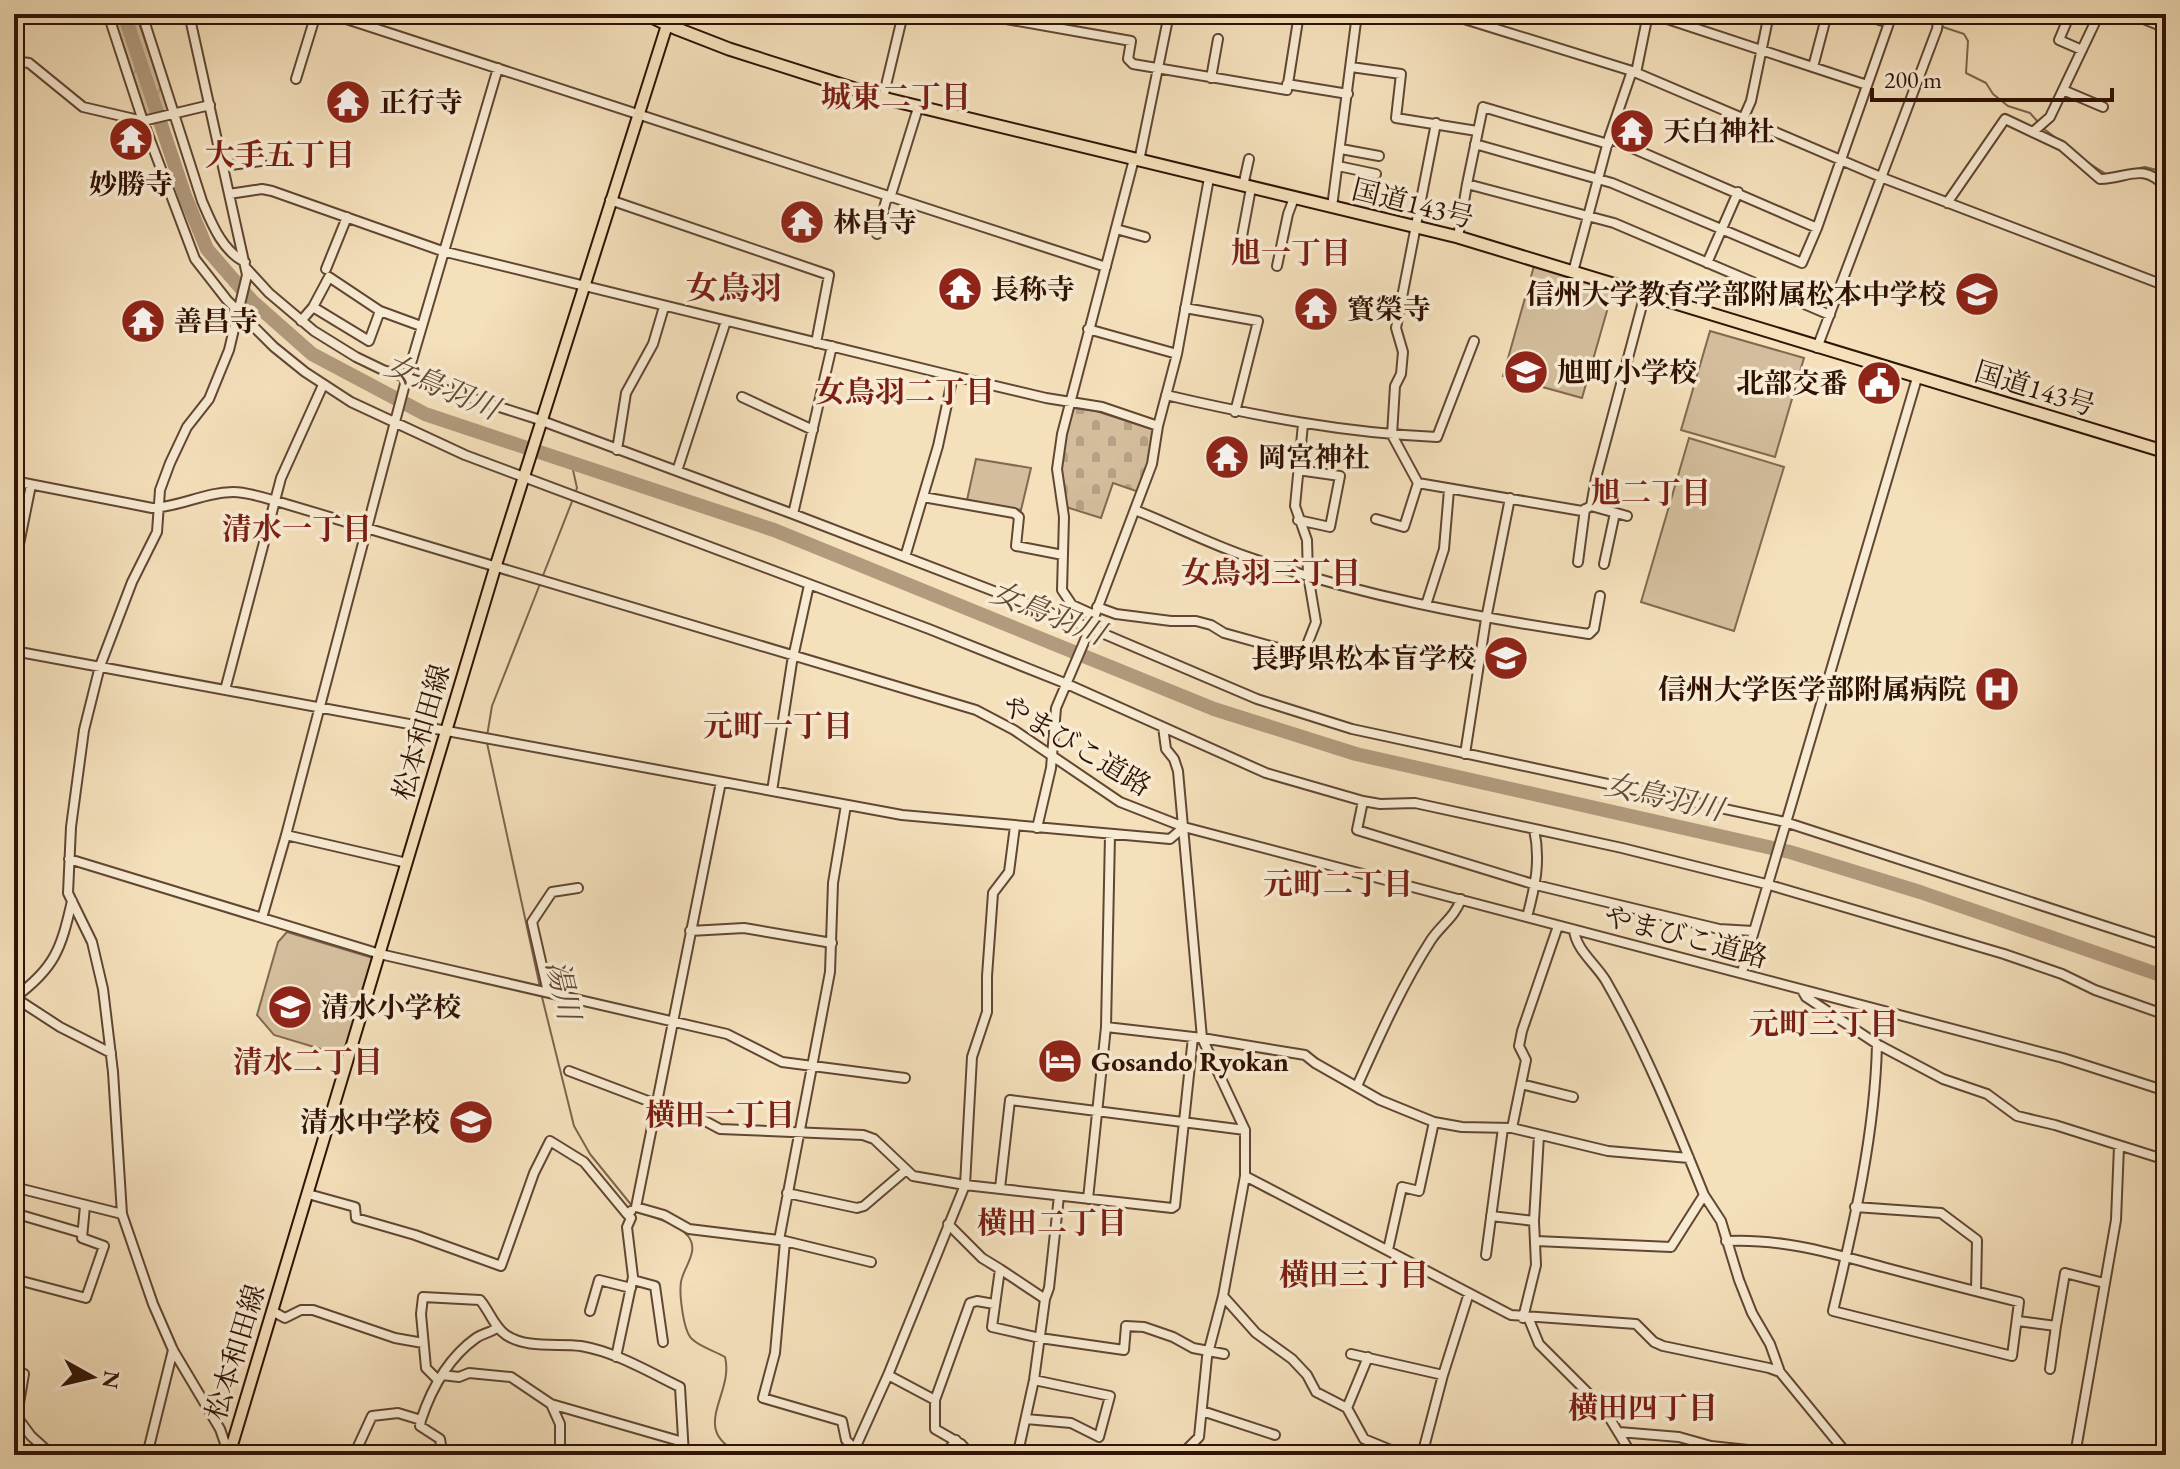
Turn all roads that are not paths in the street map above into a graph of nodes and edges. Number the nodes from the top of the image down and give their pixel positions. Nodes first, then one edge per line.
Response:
1 (108, 14) edge
2 (142, 14) edge
3 (193, 14) edge
4 (316, 14) edge
5 (331, 14) edge
6 (645, 14) edge
7 (903, 14) edge
8 (978, 14) edge
9 (1169, 14) edge
10 (1299, 14) edge
11 (1357, 14) edge
12 (1448, 14) edge
13 (1650, 14) edge
14 (1769, 14) edge
15 (1827, 14) edge
16 (1861, 14) edge
17 (2070, 14) edge
18 (2099, 14) edge
19 (2139, 14) edge
20 (668, 19) edge
21 (1938, 22) edge
22 (2166, 28) edge
23 (1218, 39) dead end
24 (1762, 50) junction
25 (2082, 50) junction
26 (14, 61) edge
27 (1351, 67) junction
28 (1813, 67) junction
29 (498, 68) junction
30 (1160, 69) junction
31 (1634, 72) junction
32 (1211, 78) junction
33 (296, 79) dead end
34 (1287, 84) junction
35 (1867, 85) junction
36 (2063, 90) junction
37 (1348, 94) junction
38 (883, 98) junction
39 (210, 105) junction
40 (2103, 107) dead end
41 (918, 108) junction
42 (173, 114) junction
43 (638, 115) junction
44 (1743, 119) junction
45 (145, 121) junction
46 (1436, 123) junction
47 (1477, 131) junction
48 (2034, 131) junction
49 (1609, 141) junction
50 (1475, 144) junction
51 (1341, 149) junction
52 (1379, 156) dead end
53 (1249, 159) dead end
54 (1136, 160) junction
55 (1841, 160) junction
56 (261, 161) dead end
57 (223, 166) junction
58 (1338, 166) junction
59 (1376, 174) dead end
60 (1209, 178) junction
61 (1883, 178) junction
62 (1598, 180) junction
63 (1467, 184) junction
64 (1247, 187) junction
65 (2166, 187) edge
66 (1738, 192) junction
67 (229, 194) junction
68 (889, 198) junction
69 (1294, 198) junction
70 (610, 200) junction
71 (1947, 203) junction
72 (1332, 207) junction
73 (347, 217) junction
74 (1588, 218) junction
75 (1417, 227) junction
76 (1817, 228) junction
77 (1116, 229) junction
78 (1722, 229) junction
79 (877, 234) dead end
80 (1145, 237) dead end
81 (1458, 237) junction
82 (1242, 249) dead end
83 (442, 251) junction
84 (1275, 260) dead end
85 (1707, 263) junction
86 (1106, 267) junction
87 (246, 269) junction
88 (326, 269) dead end
89 (1573, 272) junction
90 (583, 286) junction
91 (2166, 286) edge
92 (1645, 294) junction
93 (313, 307) junction
94 (664, 307) junction
95 (1185, 308) junction
96 (240, 311) junction
97 (380, 311) junction
98 (1830, 315) junction
99 (301, 321) junction
100 (726, 321) junction
101 (421, 326) junction
102 (1088, 329) junction
103 (1474, 341) dead end
104 (816, 343) junction
105 (832, 346) junction
106 (1817, 348) junction
107 (1177, 354) junction
108 (953, 376) junction
109 (1917, 378) junction
110 (406, 381) junction
111 (323, 385) junction
112 (1166, 395) junction
113 (742, 397) dead end
114 (1070, 402) junction
115 (1235, 412) junction
116 (395, 420) junction
117 (540, 423) junction
118 (1303, 424) junction
119 (1158, 426) junction
120 (813, 430) junction
121 (1392, 435) junction
122 (617, 450) junction
123 (2166, 452) edge
124 (1298, 470) junction
125 (677, 471) junction
126 (524, 475) junction
127 (14, 481) edge
128 (1418, 483) junction
129 (31, 485) junction
130 (1449, 490) junction
131 (923, 497) junction
132 (1510, 498) junction
133 (276, 501) junction
134 (159, 508) junction
135 (1588, 508) junction
136 (1135, 510) junction
137 (1615, 513) junction
138 (793, 514) junction
139 (1627, 516) dead end
140 (1376, 519) dead end
141 (1298, 520) junction
142 (366, 528) junction
143 (1063, 555) junction
144 (905, 557) junction
145 (1578, 562) dead end
146 (1604, 564) dead end
147 (495, 568) junction
148 (14, 569) edge
149 (1308, 575) junction
150 (809, 585) junction
151 (1600, 596) dead end
152 (1426, 605) junction
153 (1096, 611) junction
154 (1486, 619) junction
155 (1089, 631) junction
156 (14, 651) edge
157 (793, 654) junction
158 (100, 666) junction
159 (1068, 681) junction
160 (225, 690) junction
161 (319, 708) junction
162 (1163, 727) junction
163 (447, 731) junction
164 (1465, 754) junction
165 (1052, 756) junction
166 (721, 782) junction
167 (772, 791) junction
168 (1363, 801) junction
169 (846, 805) junction
170 (1784, 824) junction
171 (1015, 826) junction
172 (1184, 827) junction
173 (1037, 828) junction
174 (1534, 829) junction
175 (286, 835) junction
176 (1110, 835) junction
177 (69, 859) junction
178 (407, 863) junction
179 (1767, 881) junction
180 (1536, 885) junction
181 (578, 888) dead end
182 (1461, 899) junction
183 (72, 901) junction
184 (1527, 917) junction
185 (262, 918) junction
186 (1558, 926) junction
187 (1574, 930) junction
188 (690, 931) junction
189 (1753, 931) junction
190 (832, 943) junction
191 (2166, 946) edge
192 (380, 954) junction
193 (1742, 972) junction
194 (543, 990) junction
195 (1802, 990) junction
196 (14, 997) edge
197 (2166, 1015) edge
198 (672, 1020) junction
199 (1106, 1027) junction
200 (1198, 1038) junction
201 (1877, 1044) junction
202 (111, 1053) junction
203 (813, 1066) junction
204 (569, 1071) dead end
205 (905, 1078) dead end
206 (1521, 1084) junction
207 (1357, 1086) junction
208 (2166, 1091) edge
209 (1573, 1097) dead end
210 (656, 1104) junction
211 (1098, 1111) junction
212 (1434, 1122) junction
213 (1185, 1123) junction
214 (1508, 1128) junction
215 (1245, 1130) junction
216 (800, 1132) junction
217 (1539, 1135) junction
218 (2119, 1146) junction
219 (1689, 1158) junction
220 (2166, 1160) edge
221 (905, 1171) junction
222 (1245, 1176) junction
223 (965, 1185) junction
224 (14, 1187) edge
225 (1000, 1188) junction
226 (787, 1193) junction
227 (308, 1194) junction
228 (1704, 1195) junction
229 (1059, 1196) junction
230 (1088, 1199) junction
231 (85, 1206) junction
232 (1855, 1207) junction
233 (633, 1210) junction
234 (14, 1213) edge
235 (122, 1214) junction
236 (1491, 1216) junction
237 (1534, 1221) junction
238 (948, 1224) junction
239 (82, 1233) junction
240 (782, 1240) junction
241 (1536, 1241) junction
242 (1726, 1241) junction
243 (1388, 1250) junction
244 (1486, 1255) dead end
245 (1846, 1257) junction
246 (871, 1262) dead end
247 (1000, 1269) junction
248 (14, 1279) edge
249 (2104, 1283) junction
250 (632, 1284) junction
251 (1976, 1291) junction
252 (1469, 1293) junction
253 (1223, 1296) junction
254 (1045, 1299) junction
255 (994, 1304) junction
256 (272, 1311) junction
257 (590, 1311) dead end
258 (1526, 1318) junction
259 (2018, 1321) junction
260 (2056, 1326) junction
261 (498, 1327) junction
262 (1040, 1338) junction
263 (663, 1342) dead end
264 (423, 1343) junction
265 (173, 1350) junction
266 (1208, 1351) junction
267 (1224, 1354) dead end
268 (1351, 1354) dead end
269 (616, 1357) junction
270 (1368, 1357) junction
271 (2050, 1369) dead end
272 (1780, 1372) junction
273 (24, 1374) dead end
274 (888, 1375) junction
275 (1443, 1375) junction
276 (440, 1377) junction
277 (1034, 1380) junction
278 (935, 1400) junction
279 (551, 1404) junction
280 (1347, 1408) junction
281 (1202, 1411) junction
282 (16, 1414) edge
283 (1026, 1419) junction
284 (421, 1420) junction
285 (1619, 1432) junction
286 (1275, 1435) dead end
287 (956, 1440) junction
288 (683, 1442) junction
289 (1748, 1450) dead end
290 (854, 1452) edge
291 (1399, 1454) edge
292 (52, 1455) edge
293 (147, 1455) edge
294 (229, 1455) edge
295 (354, 1455) edge
296 (437, 1455) edge
297 (560, 1455) edge
298 (684, 1455) edge
299 (945, 1455) edge
300 (971, 1455) edge
301 (1020, 1455) edge
302 (1181, 1455) edge
303 (1422, 1455) edge
304 (1632, 1455) edge
305 (1848, 1455) edge
306 (2075, 1455) edge

1 - 45 street
2 - 42 street
3 - 39 street
4 - 33 street
5 - 29 street
6 - 20 highway, 国道143号
7 - 38 street
8 - 30 street
9 - 30 street
10 - 34 street
11 - 27 street
12 - 31 street
13 - 24 street
13 - 31 street
14 - 24 street
15 - 28 street
16 - 35 street
17 - 25 street
18 - 25 street
19 - 22 street
20 - 38 highway, 国道143号
20 - 43 main road, 松本和田線
21 - 61 street
23 - 32 street
24 - 28 street
24 - 44 street
25 - 36 street
26 - 45 street
27 - 37 street
27 - 46 street
28 - 35 street
29 - 43 street
29 - 83 street
30 - 32 street
30 - 54 street
31 - 44 street
31 - 49 street
32 - 34 street
34 - 37 street
35 - 55 street
36 - 40 street
36 - 48 street
37 - 51 street
38 - 41 highway, 国道143号
39 - 42 street
39 - 57 street
41 - 54 highway, 国道143号
41 - 68 street
42 - 45 street
42 - 87 street
43 - 68 street
43 - 70 main road, 松本和田線
44 - 55 street
45 - 96 street
46 - 47 street
46 - 75 street
47 - 49 street
47 - 50 street
48 - 65 street
48 - 71 street
49 - 62 street
49 - 66 street
50 - 62 street
50 - 63 street
51 - 52 street
51 - 58 street
53 - 64 street
54 - 60 highway, 国道143号
54 - 77 street
55 - 61 street
55 - 76 street
56 - 57 street
57 - 67 street
58 - 59 street
58 - 72 street
60 - 64 highway, 国道143号
60 - 95 street
61 - 71 street
61 - 98 street
62 - 74 street
62 - 78 street
63 - 74 street
63 - 81 street
64 - 69 highway, 国道143号
64 - 82 street
66 - 76 street
66 - 78 street
67 - 73 street
67 - 87 street
68 - 79 street
68 - 86 street
69 - 72 highway, 国道143号
69 - 84 street
70 - 90 main road, 松本和田線
70 - 104 street
71 - 91 street
72 - 75 highway, 国道143号
73 - 83 street
73 - 88 street
74 - 85 street
74 - 89 street
75 - 81 highway, 国道143号
75 - 121 street
76 - 78 street
77 - 80 street
77 - 86 street
78 - 85 street
81 - 89 highway, 国道143号
83 - 90 street
83 - 101 street
85 - 98 street
86 - 102 street
87 - 96 street
87 - 99 street
89 - 92 highway, 国道143号
90 - 94 street
90 - 117 main road, 松本和田線
92 - 106 highway, 国道143号
92 - 135 street
93 - 97 street
93 - 97 street
93 - 99 street
94 - 100 street
94 - 122 street
95 - 107 street
95 - 115 street
96 - 111 street
96 - 134 street
97 - 101 street
98 - 106 street
99 - 110 street
100 - 104 street
100 - 125 street
101 - 110 street
102 - 107 street
102 - 114 street
103 - 121 street
104 - 105 street
105 - 108 street
105 - 120 street
106 - 109 highway, 国道143号
107 - 112 street
108 - 114 street
108 - 131 street
109 - 123 highway, 国道143号
109 - 170 street
110 - 116 street
110 - 117 street
111 - 116 street
111 - 133 street
112 - 115 street
112 - 119 street
113 - 120 street
114 - 119 street
114 - 143 street
115 - 118 street
116 - 126 street
116 - 142 street
117 - 122 street
117 - 126 main road, 松本和田線
118 - 121 street
118 - 124 street
119 - 136 street
120 - 138 street
121 - 128 street
122 - 125 street
124 - 141 street
124 - 141 street
125 - 138 street
126 - 147 main road, 松本和田線
126 - 150 street
127 - 129 street, やまびこ道路
128 - 130 street
128 - 140 street
129 - 134 street, やまびこ道路
129 - 148 street
130 - 132 street
130 - 152 street
131 - 143 street
131 - 144 street
132 - 135 street
132 - 154 street
133 - 134 street, やまびこ道路
133 - 142 street, やまびこ道路
133 - 160 street
134 - 158 street
135 - 137 street
135 - 145 street
136 - 149 street
136 - 153 street
137 - 139 street
137 - 146 street
138 - 144 street
141 - 149 street
142 - 147 street, やまびこ道路
142 - 161 street
143 - 153 street
144 - 155 street
147 - 157 street, やまびこ道路
147 - 163 main road, 松本和田線
149 - 152 street
149 - 153 street
150 - 157 street
150 - 159 street
151 - 154 street
152 - 154 street
153 - 155 street
154 - 164 street
155 - 159 street
155 - 164 street
156 - 158 street
157 - 165 street, やまびこ道路
157 - 167 street
158 - 160 street
158 - 177 street
159 - 162 street
159 - 165 street
160 - 161 street
161 - 163 street
161 - 175 street
162 - 168 street
162 - 172 street
163 - 166 street
163 - 178 main road, 松本和田線
164 - 170 street
165 - 172 street, やまびこ道路
165 - 173 street
166 - 167 street
166 - 188 street
167 - 169 street
168 - 174 street
168 - 180 street
169 - 171 street
169 - 190 street
170 - 179 street
170 - 191 street
171 - 173 street
171 - 223 street
172 - 176 street
172 - 182 street, やまびこ道路
172 - 200 street
173 - 176 street
174 - 179 street
174 - 180 street
175 - 178 street
175 - 185 street
176 - 199 street
177 - 183 street
177 - 185 street
178 - 192 main road, 松本和田線
179 - 189 street
179 - 197 street
180 - 184 street
180 - 189 street
181 - 194 street
182 - 184 street, やまびこ道路
182 - 207 street
183 - 196 street
183 - 202 street
184 - 186 street, やまびこ道路
185 - 192 street
186 - 187 street, やまびこ道路
186 - 206 street
187 - 193 street, やまびこ道路
187 - 219 street
188 - 190 street
188 - 198 street
189 - 193 street
190 - 203 street
192 - 194 street
192 - 227 main road, 松本和田線
193 - 195 street, やまびこ道路
194 - 198 street
195 - 201 street
195 - 208 street, やまびこ道路
196 - 202 street
198 - 203 street
198 - 210 street
199 - 200 street
199 - 211 street
200 - 207 street
200 - 213 street
200 - 215 street
201 - 218 street
201 - 232 street
202 - 235 street
203 - 205 street
203 - 216 street
204 - 210 street
206 - 209 street
206 - 214 street
207 - 212 street
210 - 216 street
210 - 233 street
211 - 213 street
211 - 225 street
211 - 230 street
212 - 214 street
212 - 243 street
213 - 215 street
213 - 230 street
214 - 217 street
214 - 236 street
215 - 222 street
216 - 221 street
216 - 226 street
217 - 219 street
217 - 237 street
218 - 220 street
218 - 249 street
219 - 228 street
221 - 223 street
221 - 226 street
222 - 243 street
222 - 253 street
223 - 225 street
223 - 238 street
224 - 231 street
225 - 229 street
226 - 240 street
227 - 233 street
227 - 256 main road, 松本和田線
228 - 241 street
228 - 242 street
229 - 230 street
229 - 254 street
231 - 235 street
231 - 239 street
232 - 245 street
232 - 251 street
233 - 240 street
233 - 250 street
234 - 239 street
235 - 265 street
236 - 237 street
236 - 244 street
237 - 241 street
238 - 247 street
238 - 274 street
239 - 248 street
240 - 246 street
240 - 290 street
241 - 258 street
242 - 245 street
242 - 272 street
243 - 252 street
245 - 251 street
245 - 259 street
247 - 254 street
247 - 255 street
249 - 260 street
249 - 306 street
250 - 257 street
250 - 263 street
250 - 269 street
251 - 259 street
252 - 258 street
252 - 275 street
253 - 266 street
253 - 280 street
254 - 262 street
255 - 262 street
255 - 278 street
256 - 264 street
256 - 294 main road, 松本和田線
258 - 272 street
258 - 285 street
259 - 260 street
260 - 271 street
261 - 264 street
261 - 269 street
261 - 276 street
262 - 266 street
262 - 277 street
264 - 276 street
265 - 293 street
265 - 294 street
266 - 267 street
266 - 281 street
268 - 270 street
269 - 288 street
270 - 275 street
270 - 280 street
272 - 305 street
273 - 282 street
274 - 278 street
274 - 290 street
275 - 303 street
276 - 279 street
276 - 284 street
277 - 283 street
277 - 283 street
278 - 287 street
279 - 288 street
279 - 297 street
280 - 291 street
281 - 286 street
281 - 302 street
282 - 292 street
283 - 301 street
284 - 295 street
284 - 296 street
285 - 289 street
285 - 304 street
287 - 299 street
287 - 300 street
288 - 298 street

